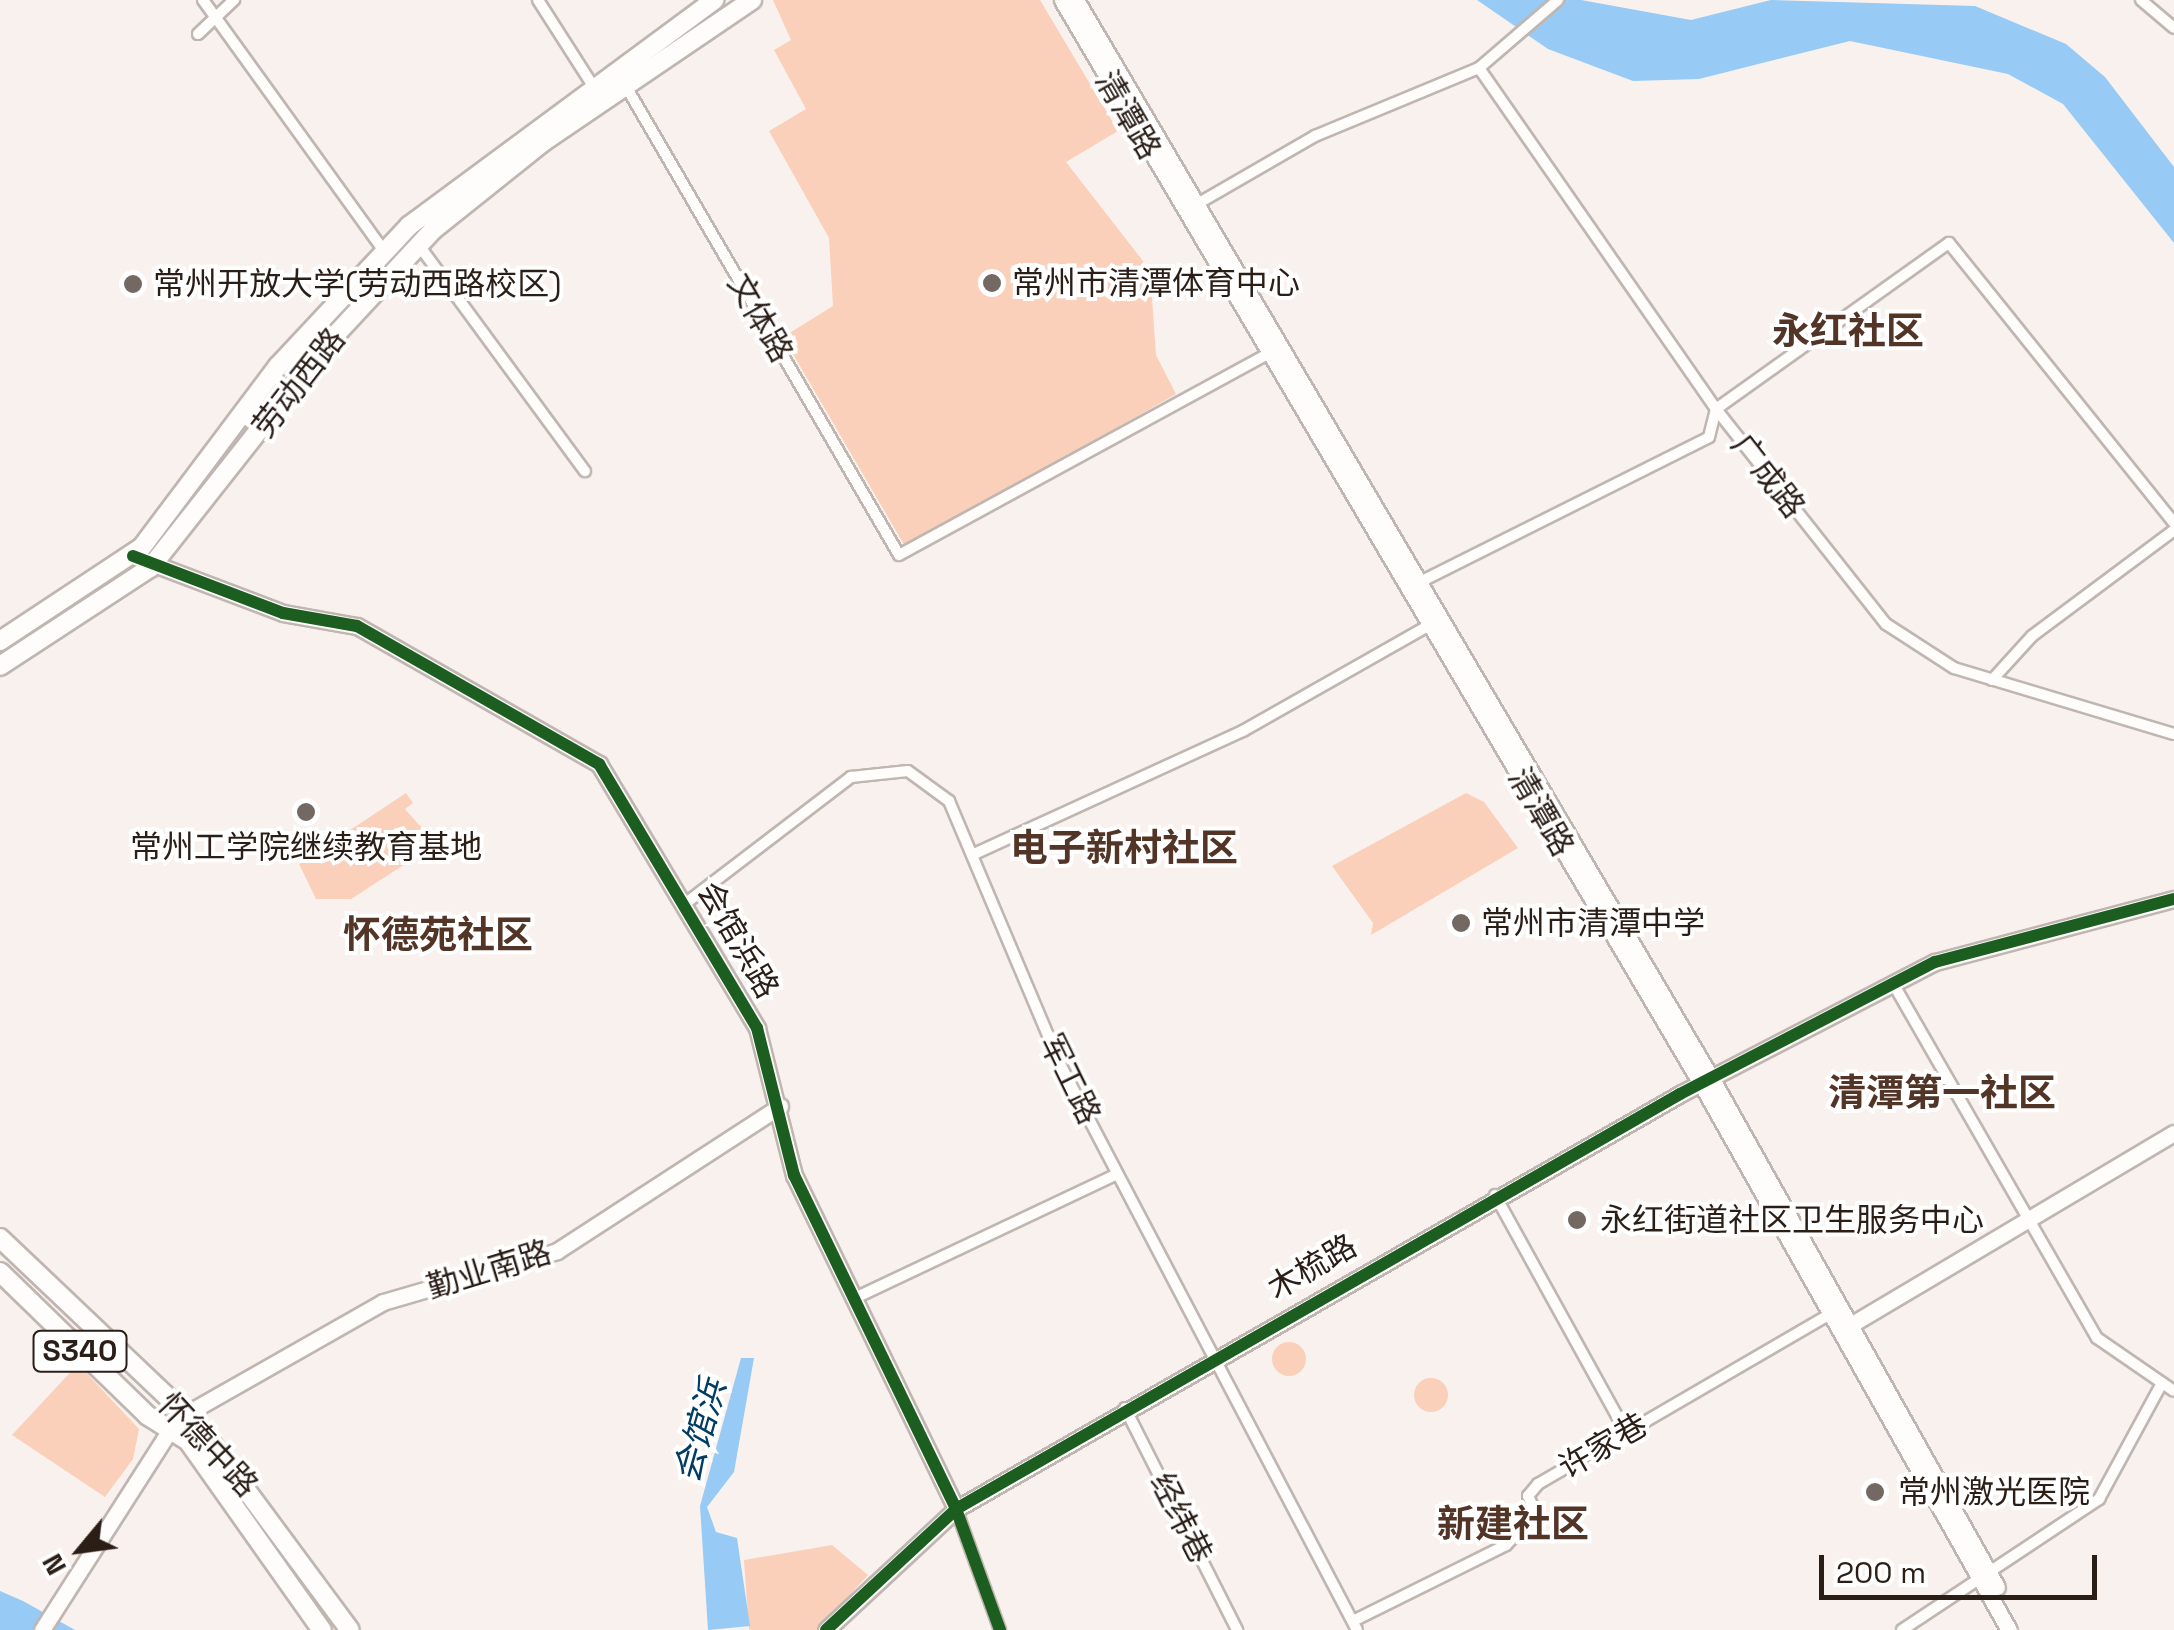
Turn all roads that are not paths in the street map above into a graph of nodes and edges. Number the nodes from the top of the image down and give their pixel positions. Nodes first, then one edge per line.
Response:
1 (202, 0) edge
2 (234, 0) edge
3 (538, 0) edge
4 (714, 0) edge
5 (752, 0) edge
6 (1062, 0) edge
7 (1076, 0) edge
8 (1558, 0) edge
9 (2141, 0) edge
10 (214, 16) junction
11 (2174, 28) edge
12 (198, 34) dead end
13 (1479, 68) junction
14 (624, 83) junction
15 (593, 86) junction
16 (1190, 208) junction
17 (418, 244) junction
18 (384, 250) junction
19 (1269, 352) junction
20 (1716, 408) junction
21 (585, 471) dead end
22 (2174, 526) edge
23 (132, 556) junction
24 (150, 568) junction
25 (1420, 582) junction
26 (1431, 624) junction
27 (1, 636) edge
28 (0, 666) edge
29 (1992, 680) junction
30 (2174, 734) edge
31 (974, 854) junction
32 (2174, 899) edge
33 (686, 903) junction
34 (1894, 986) junction
35 (1709, 1085) junction
36 (780, 1106) junction
37 (2174, 1133) edge
38 (1117, 1174) junction
39 (1495, 1194) junction
40 (2029, 1220) junction
41 (0, 1238) edge
42 (0, 1272) edge
43 (854, 1298) junction
44 (1832, 1313) junction
45 (1852, 1324) junction
46 (1211, 1356) junction
47 (2162, 1383) junction
48 (2174, 1391) edge
49 (1124, 1407) junction
50 (175, 1422) junction
51 (1626, 1432) junction
52 (956, 1510) junction
53 (97, 1536) junction
54 (1984, 1575) junction
55 (1355, 1626) edge
56 (31, 1630) edge
57 (42, 1630) edge
58 (322, 1630) edge
59 (350, 1630) edge
60 (826, 1630) edge
61 (839, 1630) edge
62 (1000, 1630) edge
63 (1238, 1630) edge
64 (1902, 1630) edge
65 (2009, 1630) edge
66 (2021, 1630) edge

1 - 10 street
2 - 10 street
3 - 15 street
4 - 15 main road, 劳动西路
5 - 14 main road, 劳动西路
6 - 16 main road, 清潭路
7 - 16 main road, 清潭路
8 - 13 street
9 - 11 street
10 - 12 street
10 - 18 street
13 - 16 street
13 - 20 street, 广成路
14 - 17 main road, 劳动西路
14 - 19 street, 文体路
15 - 18 main road, 劳动西路
16 - 19 main road, 清潭路
16 - 25 main road, 清潭路
17 - 21 street
17 - 24 main road, 劳动西路
18 - 23 main road, 劳动西路
19 - 26 main road, 清潭路
20 - 22 street
20 - 25 street
20 - 29 street, 广成路
22 - 29 street
23 - 24 main road, 会馆浜路
23 - 27 main road, 劳动西路
24 - 28 main road, 劳动西路
24 - 33 main road, 会馆浜路
25 - 35 main road, 清潭路
26 - 31 street
26 - 35 main road, 清潭路
29 - 30 street, 广成路
31 - 33 street, 军工路
31 - 38 street, 军工路
32 - 34 main road, 木梳路
33 - 36 main road, 会馆浜路
34 - 35 main road, 木梳路
34 - 40 street
35 - 39 main road, 木梳路
35 - 44 main road, 清潭路
35 - 45 main road, 清潭路
36 - 43 main road, 会馆浜路
36 - 50 main road, 勤业南路
37 - 40 main road
38 - 43 street
38 - 46 street, 军工路
39 - 46 main road, 木梳路
39 - 51 street
40 - 45 main road
40 - 47 street
41 - 50 main road, 怀德中路
42 - 50 main road, 怀德中路 / S340
43 - 52 main road, 会馆浜路
44 - 51 street, 许家巷
44 - 54 main road, 清潭路
45 - 54 main road, 清潭路
46 - 49 main road, 木梳路
46 - 55 street, 军工路
47 - 48 street
47 - 54 street
49 - 52 main road, 木梳路
49 - 63 street, 经纬巷
50 - 53 main road
50 - 58 main road, 怀德中路
50 - 59 main road, 怀德中路
51 - 55 street, 许家巷
52 - 60 main road, 木梳路
52 - 61 main road, 木梳路
52 - 62 street, 会馆浜路
53 - 56 main road
53 - 57 main road
54 - 64 street
54 - 65 main road, 清潭路
54 - 66 main road, 清潭路

